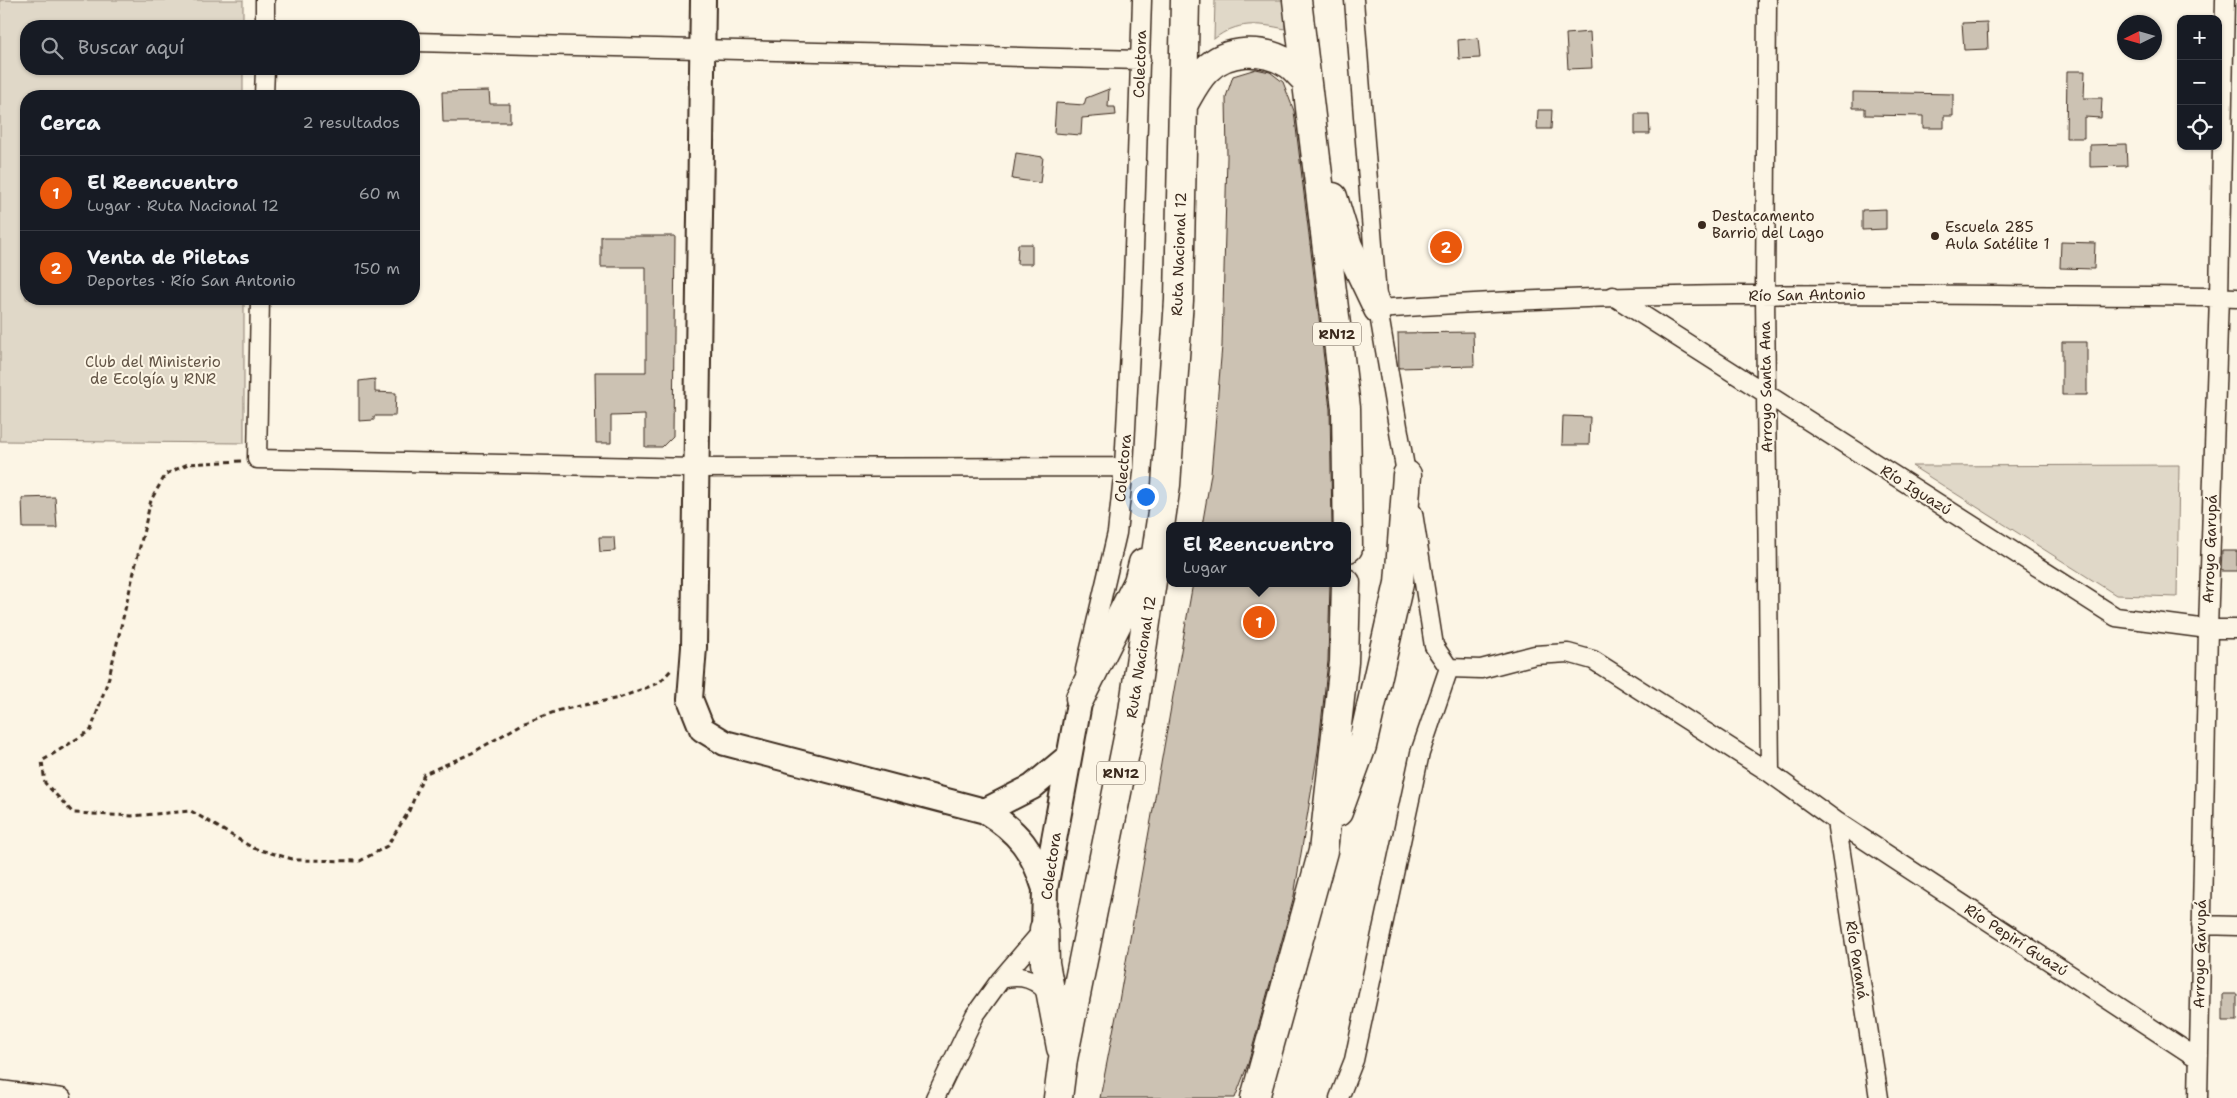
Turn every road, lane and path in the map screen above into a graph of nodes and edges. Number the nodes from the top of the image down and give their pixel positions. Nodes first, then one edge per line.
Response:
1 (265, 0) edge
2 (703, 0) edge
3 (1142, 0) edge
4 (1185, 0) edge
5 (1297, 0) edge
6 (1354, 0) edge
7 (1767, 0) edge
8 (2225, 0) edge
9 (265, 20) edge
10 (420, 42) edge
11 (703, 50) junction
12 (1141, 60) junction
13 (265, 75) edge
14 (1306, 80) junction
15 (264, 90) edge
16 (1183, 105) junction
17 (1311, 121) junction
18 (1765, 295) junction
19 (1613, 296) junction
20 (2219, 298) junction
21 (2237, 298) edge
22 (260, 305) edge
23 (1378, 308) junction
24 (1766, 394) junction
25 (257, 459) junction
26 (1124, 467) junction
27 (696, 468) junction
28 (1407, 475) junction
29 (1166, 485) junction
30 (1348, 522) edge
31 (1346, 587) edge
32 (2208, 629) junction
33 (2237, 629) edge
34 (694, 647) junction
35 (1449, 668) junction
36 (1080, 698) junction
37 (1068, 757) junction
38 (1770, 773) junction
39 (985, 810) junction
40 (1836, 821) junction
41 (1323, 851) junction
42 (1045, 889) junction
43 (2201, 925) junction
44 (2237, 926) edge
45 (1044, 929) junction
46 (1000, 979) junction
47 (1050, 997) junction
48 (2197, 1058) junction
49 (1063, 1060) junction
50 (0, 1090) edge
51 (62, 1098) edge
52 (935, 1098) edge
53 (1058, 1098) edge
54 (1255, 1098) edge
55 (1339, 1098) edge
56 (1879, 1098) edge
57 (2198, 1098) edge

1 - 9 street
2 - 11 main road
3 - 12 street, Colectora
4 - 16 highway, Ruta Nacional 12 / RN12
5 - 14 highway, RN12
6 - 23 street
7 - 18 street, Arroyo Santa Ana
8 - 20 street, Arroyo Garupá
10 - 11 street
11 - 12 street
11 - 27 main road
12 - 26 street, Colectora
13 - 15 street
14 - 16 highway
14 - 17 highway, RN12
16 - 29 highway, Ruta Nacional 12 / RN12
17 - 23 highway
17 - 30 highway, RN12
18 - 19 street, Río San Antonio
18 - 20 street, Río San Antonio
18 - 24 street, Arroyo Santa Ana
19 - 23 street, Río San Antonio
19 - 24 street, Río Iguazú
20 - 21 street, Río San Antonio
20 - 32 street, Arroyo Garupá
22 - 25 street
23 - 28 street
24 - 32 street, Río Iguazú
24 - 38 street, Arroyo Santa Ana
25 - 27 street
25 - 34 path
26 - 27 street
26 - 36 street, Colectora
27 - 34 main road
28 - 35 street
28 - 41 highway
29 - 36 highway
29 - 49 highway, Ruta Nacional 12 / RN12
31 - 41 highway
32 - 33 street, Río Iguazú
32 - 43 street, Arroyo Garupá
34 - 39 main road
35 - 38 street, Río Pepirí Guazú
35 - 55 street
36 - 37 main road, Colectora
37 - 39 main road
37 - 42 main road, Colectora
38 - 40 street, Río Pepirí Guazú
39 - 42 main road
40 - 48 street, Río Pepirí Guazú
40 - 56 street, Río Paraná
41 - 54 highway
42 - 45 main road, Colectora
43 - 44 street
43 - 48 street, Arroyo Garupá
45 - 46 street
45 - 47 highway
46 - 47 street
46 - 52 street
47 - 49 highway
48 - 57 street, Arroyo Garupá
49 - 53 highway, Ruta Nacional 12 / RN12
50 - 51 street

